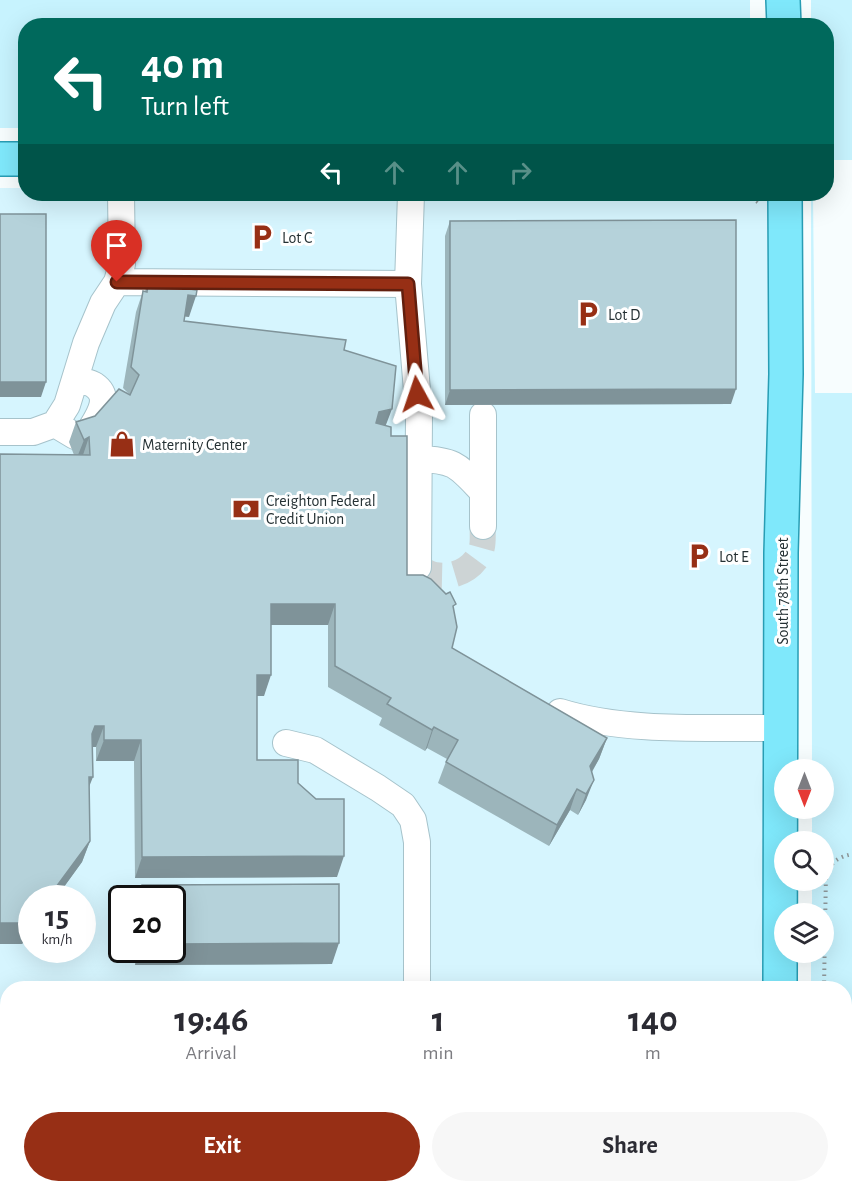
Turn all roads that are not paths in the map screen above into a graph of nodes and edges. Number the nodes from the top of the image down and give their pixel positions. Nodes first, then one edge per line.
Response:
1 (783, 0) edge
2 (784, 18) edge
3 (0, 159) edge
4 (18, 159) edge
5 (121, 201) edge
6 (411, 201) edge
7 (785, 201) edge
8 (117, 282) junction
9 (408, 284) junction
10 (76, 379) junction
11 (483, 415) dead end
12 (55, 424) junction
13 (0, 432) edge
14 (418, 459) junction
15 (483, 492) junction
16 (483, 525) tunnel mouth
17 (418, 567) dead end
18 (560, 712) edge
19 (781, 728) junction
20 (286, 743) dead end
21 (417, 981) edge
22 (780, 981) edge

1 - 2 main road
3 - 4 main road
5 - 8 lane
6 - 9 lane
7 - 19 main road, South 78th Street
8 - 9 lane
8 - 10 lane
9 - 14 lane
10 - 12 lane
10 - 12 lane
11 - 15 lane
12 - 13 lane
14 - 15 lane
14 - 17 lane
15 - 16 lane
18 - 19 lane
19 - 22 main road, South 78th Street
20 - 21 lane

